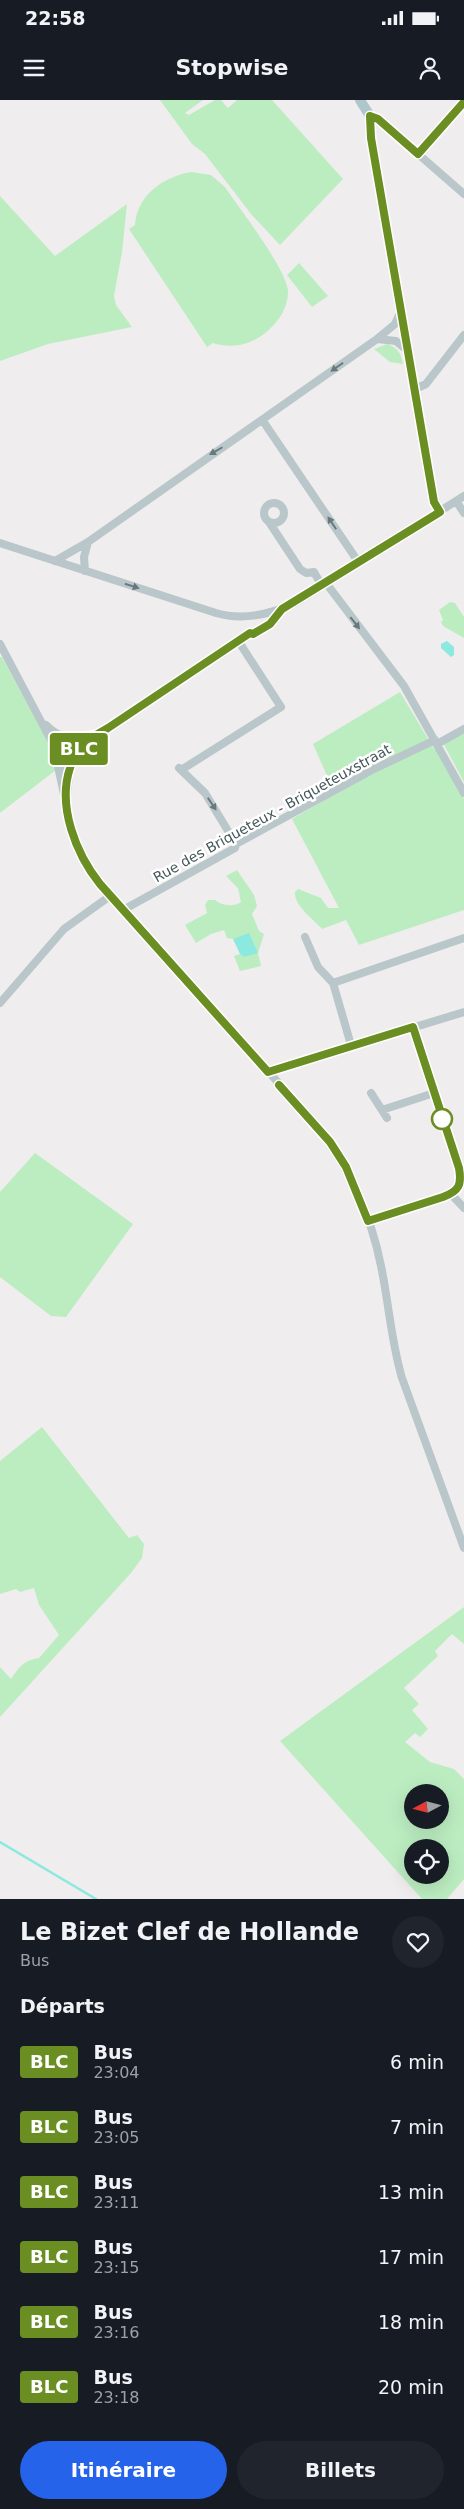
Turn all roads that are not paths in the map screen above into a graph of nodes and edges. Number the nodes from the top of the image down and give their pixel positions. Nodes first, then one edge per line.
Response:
1 (360, 100) edge
2 (464, 102) edge
3 (370, 116) junction
4 (418, 154) junction
5 (464, 194) edge
6 (401, 310) junction
7 (464, 335) edge
8 (378, 339) junction
9 (409, 352) junction
10 (415, 389) junction
11 (263, 420) junction
12 (464, 496) edge
13 (456, 501) junction
14 (440, 512) junction
15 (464, 513) edge
16 (269, 522) dead end
17 (88, 542) junction
18 (0, 543) edge
19 (56, 561) junction
20 (359, 563) junction
21 (85, 571) junction
22 (324, 584) junction
23 (282, 609) junction
24 (246, 617) junction
25 (250, 633) junction
26 (239, 642) junction
27 (0, 644) edge
28 (43, 722) junction
29 (464, 729) edge
30 (96, 735) junction
31 (60, 737) junction
32 (74, 738) junction
33 (436, 742) junction
34 (53, 744) junction
35 (80, 752) junction
36 (58, 766) junction
37 (70, 767) junction
38 (464, 793) edge
39 (66, 799) junction
40 (236, 844) junction
41 (110, 896) junction
42 (123, 910) junction
43 (304, 937) dead end
44 (464, 938) edge
45 (333, 983) junction
46 (0, 1003) edge
47 (464, 1012) edge
48 (413, 1027) junction
49 (351, 1045) junction
50 (268, 1072) junction
51 (371, 1093) dead end
52 (434, 1093) junction
53 (382, 1110) junction
54 (387, 1118) dead end
55 (462, 1181) edge
56 (451, 1194) junction
57 (464, 1208) edge
58 (368, 1221) junction
59 (464, 1548) edge

1 - 3 main road
2 - 4 street
3 - 4 street
3 - 6 main road
4 - 5 street
6 - 8 street
6 - 9 street
7 - 10 street
8 - 9 street
8 -> 11 street
9 - 10 street
10 - 14 street
11 -> 17 street
20 -> 11 street
12 - 13 street
13 - 14 street
13 - 15 street
14 - 20 street
16 - 22 street
17 - 19 street
17 - 21 street
18 - 19 street
19 - 21 street
20 - 22 street
21 -> 24 street
22 - 23 street
22 -> 33 street
23 - 24 street
23 - 25 street
24 - 25 street
25 - 26 street
26 - 30 street
26 -> 40 street
27 - 28 street
28 - 31 street
28 - 34 street
29 - 33 street, Rue des Briqueteux - Briqueteuxstraat
30 - 32 street
30 - 35 street
31 - 32 street
31 - 34 street
32 - 35 street
33 - 38 street
33 - 40 street, Rue des Briqueteux - Briqueteuxstraat
34 - 36 street
35 - 37 street
36 - 37 street
36 - 39 street
37 - 39 street
39 - 41 street
40 - 42 street, Rue des Briqueteux - Briqueteuxstraat
41 - 42 street
41 - 46 street
42 - 50 street
43 - 45 street
44 - 45 street
45 - 49 street
47 - 48 street
48 - 49 street
48 - 52 street
49 - 50 street
50 - 58 street
51 - 53 street
52 - 53 street
52 - 55 street
53 - 54 street
55 - 56 street
56 - 57 street
56 - 58 street
58 - 59 street

